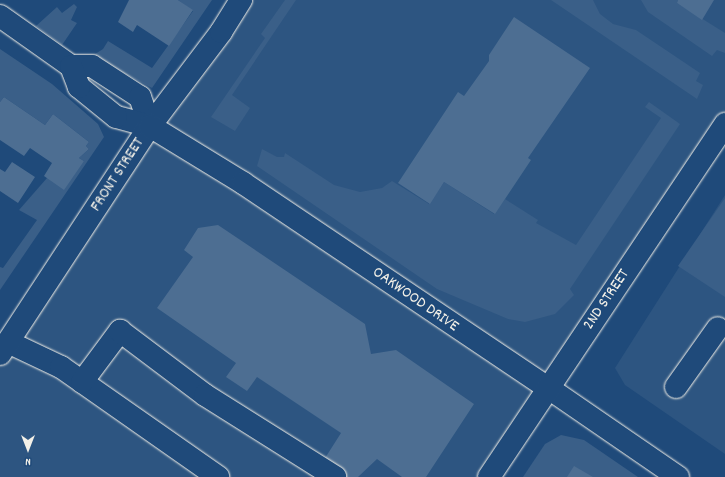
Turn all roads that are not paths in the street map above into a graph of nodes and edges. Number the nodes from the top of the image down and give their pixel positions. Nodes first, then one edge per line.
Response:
1 (241, 0) edge
2 (0, 16) edge
3 (71, 66) junction
4 (725, 124) edge
5 (150, 126) junction
6 (718, 328) dead end
7 (4, 348) edge
8 (82, 382) junction
9 (676, 386) dead end
10 (547, 387) junction
11 (218, 477) edge
12 (335, 477) edge
13 (489, 477) edge
14 (678, 477) edge

1 - 5 main road, FRONT STREET
2 - 3 main road
3 - 5 main road, OAKWOOD DRIVE
3 - 5 main road
4 - 10 main road, 2ND STREET
5 - 7 main road, FRONT STREET
5 - 10 main road, OAKWOOD DRIVE
6 - 9 main road
7 - 8 main road
8 - 11 main road
8 - 12 main road
10 - 13 main road, 2ND STREET
10 - 14 main road, OAKWOOD DRIVE

